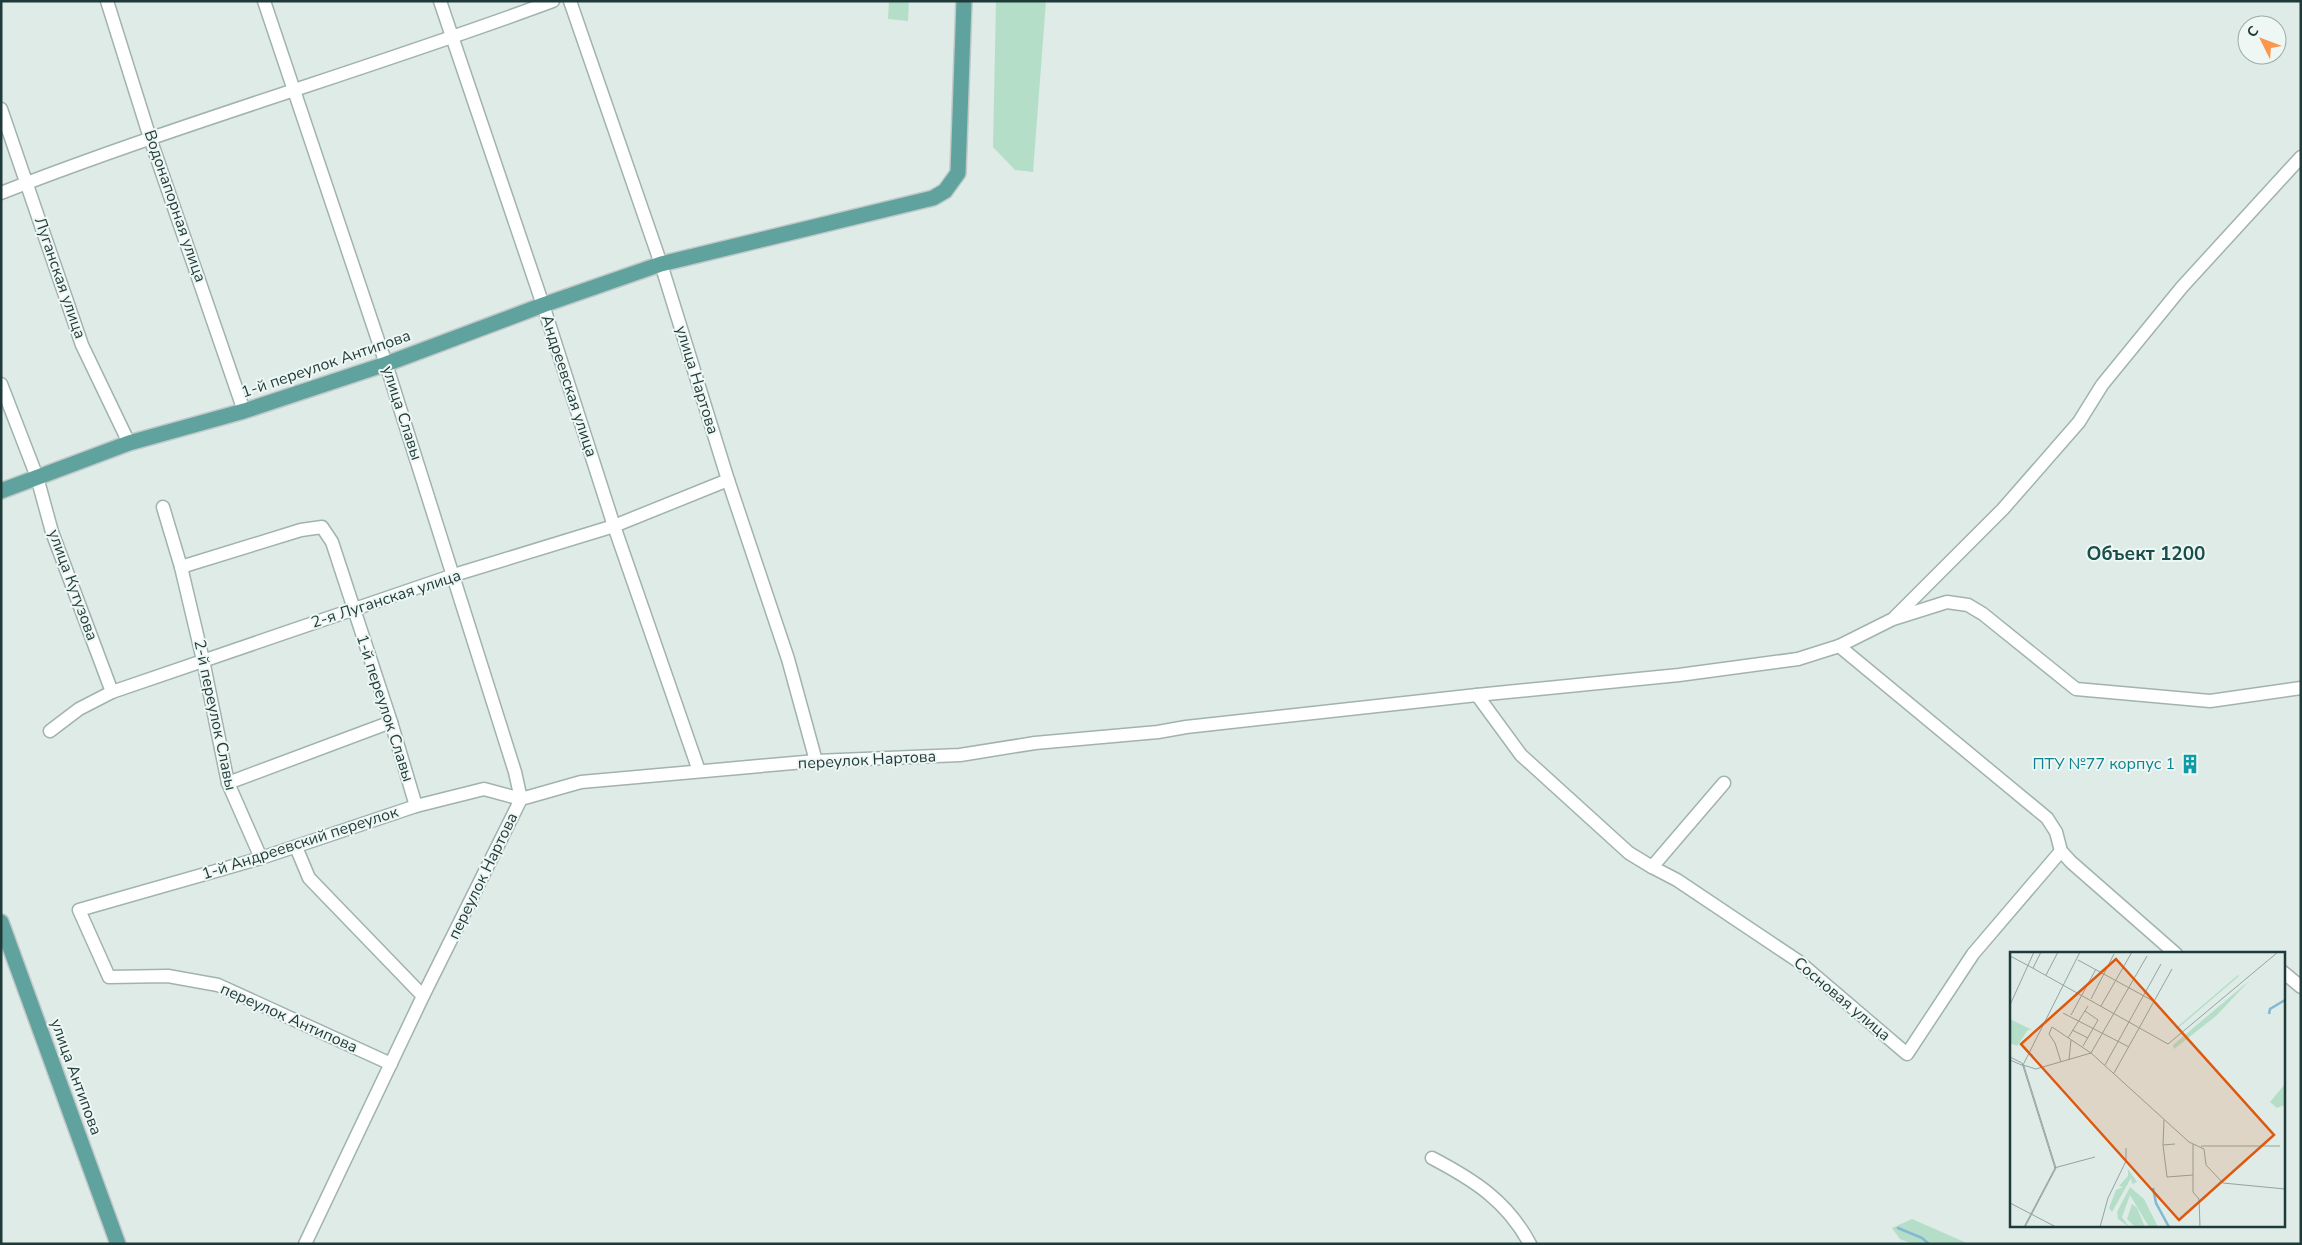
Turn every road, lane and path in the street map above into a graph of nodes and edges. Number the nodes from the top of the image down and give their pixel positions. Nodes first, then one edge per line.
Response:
1 (107, 1) edge
2 (264, 1) edge
3 (440, 1) edge
4 (553, 1) edge
5 (570, 1) edge
6 (964, 1) edge
7 (453, 38) junction
8 (294, 91) junction
9 (1, 109) edge
10 (150, 138) junction
11 (2301, 157) edge
12 (28, 182) junction
13 (1, 193) edge
14 (661, 264) junction
15 (543, 305) junction
16 (386, 364) junction
17 (1, 384) edge
18 (244, 411) junction
19 (129, 443) junction
20 (37, 477) junction
21 (728, 480) junction
22 (1, 491) edge
23 (163, 507) dead end
24 (614, 526) junction
25 (181, 567) junction
26 (454, 575) junction
27 (354, 609) junction
28 (1893, 619) junction
29 (1839, 646) junction
30 (203, 660) junction
31 (2301, 688) edge
32 (112, 692) junction
33 (1477, 695) junction
34 (391, 722) junction
35 (50, 731) dead end
36 (816, 761) junction
37 (699, 771) junction
38 (228, 783) junction
39 (1724, 783) dead end
40 (521, 800) junction
41 (416, 806) junction
42 (296, 846) junction
43 (2062, 851) junction
44 (261, 858) junction
45 (1652, 867) junction
46 (80, 910) joint
47 (1, 922) edge
48 (2174, 952) edge
49 (2284, 973) edge
50 (2301, 987) edge
51 (423, 996) junction
52 (391, 1064) junction
53 (1432, 1158) dead end
54 (118, 1244) edge
55 (305, 1244) edge
56 (1530, 1244) edge

1 - 10 street, Водонапорная улица
2 - 8 street, улица Славы
3 - 7 street, Андреевская улица
4 - 7 street
5 - 14 street, улица Нартова
6 - 14 main road, 1-й переулок Антипова
7 - 8 street
7 - 15 street, Андреевская улица
8 - 10 street
8 - 16 street, улица Славы
9 - 12 street, Луганская улица
10 - 12 street
10 - 18 street, Водонапорная улица
11 - 28 street
12 - 13 street
12 - 19 street, Луганская улица
14 - 15 main road, 1-й переулок Антипова
14 - 21 street, улица Нартова
15 - 16 main road, 1-й переулок Антипова
15 - 24 street, Андреевская улица
16 - 18 main road, 1-й переулок Антипова
16 - 26 street, улица Славы
17 - 20 street, улица Кутузова
18 - 19 main road, 1-й переулок Антипова
19 - 20 main road, 1-й переулок Антипова
20 - 22 main road, 1-й переулок Антипова
20 - 32 street, улица Кутузова
21 - 24 street, 2-я Луганская улица
21 - 36 street, улица Нартова
23 - 25 street, 2-й переулок Славы
24 - 26 street, 2-я Луганская улица
24 - 37 street, Андреевская улица
25 - 27 street, 1-й переулок Славы
25 - 30 street, 2-й переулок Славы
26 - 27 street, 2-я Луганская улица
26 - 40 street, улица Славы
27 - 30 street, 2-я Луганская улица
27 - 34 street, 1-й переулок Славы
28 - 29 street, переулок Нартова
28 - 31 street
29 - 33 street, переулок Нартова
29 - 43 street
30 - 32 street, 2-я Луганская улица
30 - 38 street, 2-й переулок Славы
32 - 35 street, 2-я Луганская улица
33 - 36 street, переулок Нартова
33 - 45 street
34 - 38 street
34 - 41 street, 1-й переулок Славы
36 - 37 street, переулок Нартова
37 - 40 street, переулок Нартова
38 - 44 street, 2-й переулок Славы
39 - 45 street
40 - 41 street, 1-й Андреевский переулок
40 - 51 street, переулок Нартова
41 - 42 street, 1-й Андреевский переулок
42 - 44 street, 1-й Андреевский переулок
42 - 51 street
43 - 45 street, Сосновая улица
43 - 48 street
44 - 46 street, 1-й Андреевский переулок
46 - 52 street, переулок Антипова
47 - 54 main road, улица Антипова
49 - 50 street
51 - 52 street, переулок Нартова
52 - 55 street, переулок Нартова
53 - 56 street

